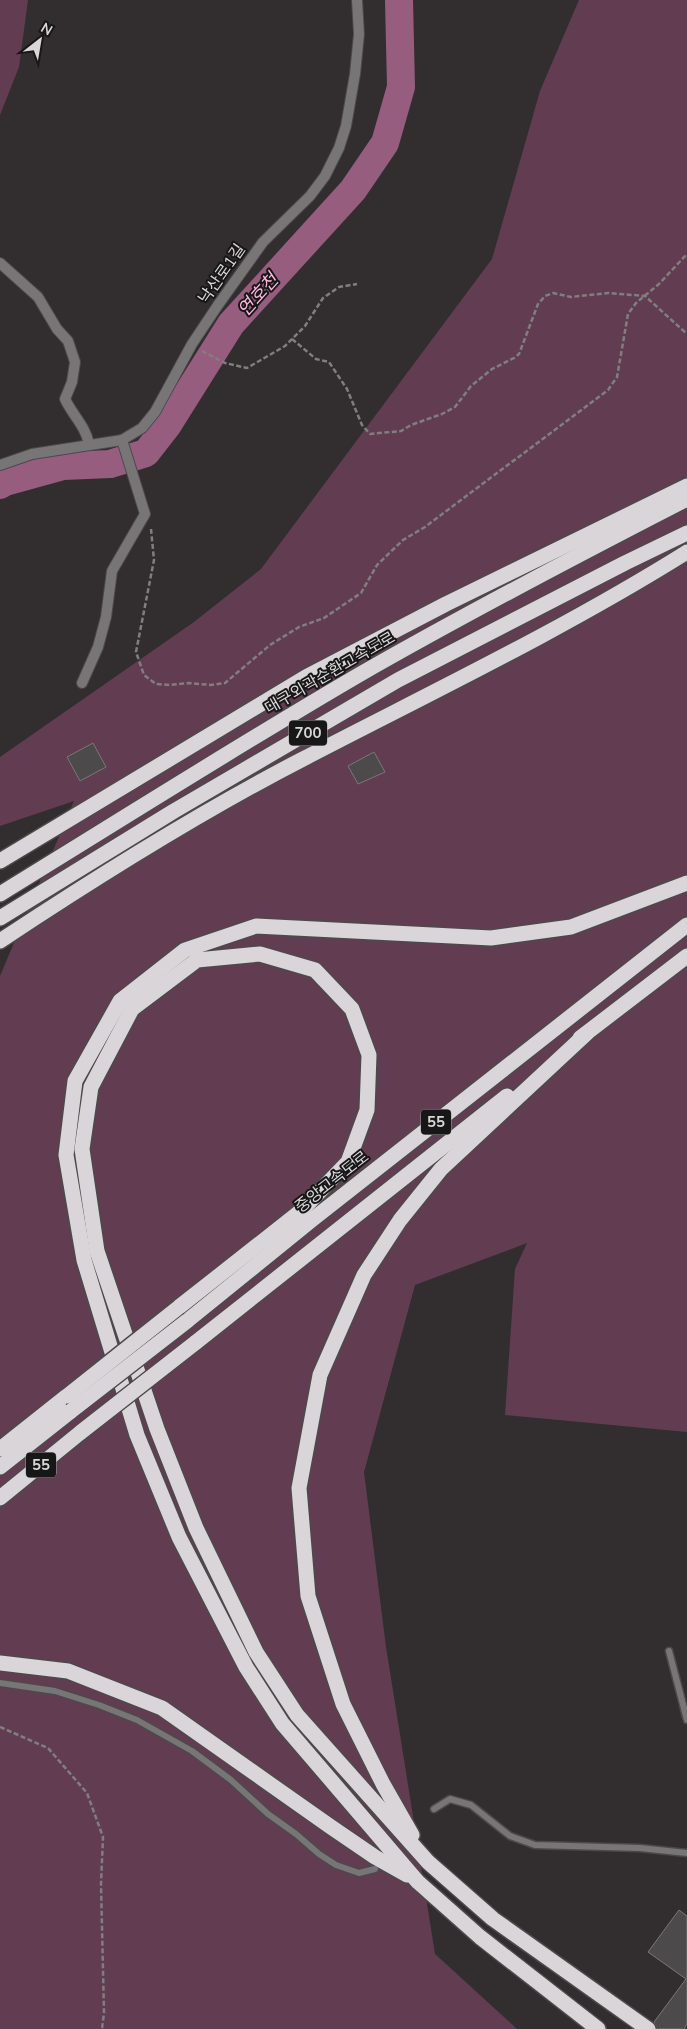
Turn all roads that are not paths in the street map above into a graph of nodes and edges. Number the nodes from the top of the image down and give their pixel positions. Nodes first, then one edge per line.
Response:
1 (357, 0) edge
2 (0, 263) edge
3 (90, 444) junction
4 (123, 445) junction
5 (0, 465) edge
6 (687, 486) edge
7 (687, 499) edge
8 (687, 533) edge
9 (687, 552) edge
10 (82, 683) dead end
11 (0, 861) edge
12 (687, 883) edge
13 (0, 894) edge
14 (0, 918) edge
15 (687, 925) edge
16 (0, 941) edge
17 (687, 956) edge
18 (587, 1033) junction
19 (69, 1404) junction
20 (0, 1448) edge
21 (0, 1467) edge
22 (0, 1498) edge
23 (669, 1651) dead end
24 (0, 1663) edge
25 (0, 1682) edge
26 (687, 1720) edge
27 (434, 1808) dead end
28 (687, 1853) edge
29 (428, 1862) junction
30 (374, 1869) dead end
31 (418, 1882) junction
32 (598, 2029) edge
33 (648, 2029) edge

1 - 4 street, 낙산로1길
2 - 3 street
3 - 4 street, 낙산로1길
3 - 5 street, 낙산로1길
4 - 10 street
6 - 11 highway
7 - 13 highway, 대구외곽순환고속도로 / 700
8 - 14 highway, 700
9 - 16 highway
12 - 31 highway
15 - 19 highway, 중앙고속도로 / 55, bridge
17 - 18 highway, 55
18 - 22 highway, 55, bridge
18 - 29 highway
19 - 20 highway
19 - 21 highway, 중앙고속도로 / 55
19 - 29 highway, bridge
23 - 26 lane
24 - 31 highway
25 - 30 lane
27 - 28 lane
29 - 33 highway
31 - 32 highway

